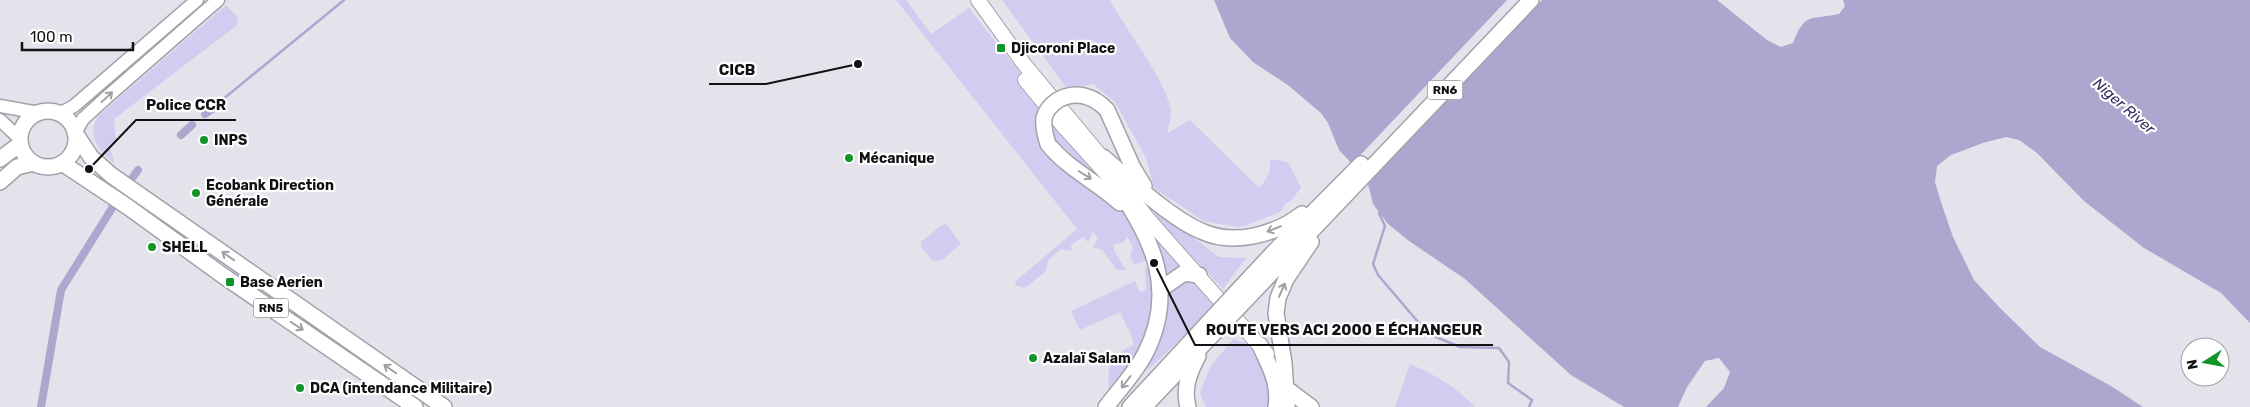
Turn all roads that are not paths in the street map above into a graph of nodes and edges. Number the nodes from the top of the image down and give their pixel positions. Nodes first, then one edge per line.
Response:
1 (197, 0) edge
2 (218, 0) edge
3 (968, 0) edge
4 (978, 0) edge
5 (1517, 0) edge
6 (1531, 0) edge
7 (0, 106) edge
8 (39, 112) junction
9 (59, 114) junction
10 (0, 120) edge
11 (75, 133) junction
12 (20, 141) junction
13 (1103, 157) junction
14 (0, 159) edge
15 (33, 163) junction
16 (62, 163) junction
17 (0, 182) edge
18 (1350, 182) junction
19 (1114, 183) junction
20 (1152, 198) junction
21 (1140, 208) junction
22 (1199, 275) junction
23 (1161, 289) junction
24 (1210, 332) junction
25 (1152, 337) junction
26 (1260, 345) junction
27 (1287, 389) junction
28 (415, 407) edge
29 (444, 407) edge
30 (1106, 407) edge
31 (1130, 407) edge
32 (1144, 407) edge
33 (1188, 407) edge
34 (1276, 407) edge
35 (1287, 407) edge
36 (1311, 407) edge

1 - 9 main road
11 -> 2 main road
3 - 19 main road
4 - 13 main road
5 - 18 highway, RN6
6 - 18 highway, RN6
7 - 8 main road
8 - 9 highway
8 - 12 highway
9 - 11 highway
10 - 12 main road
11 - 16 highway
29 -> 11 highway, RN5
12 - 14 highway
12 - 15 highway
13 - 20 highway
13 - 21 main road
15 - 16 highway
15 - 17 highway
16 -> 28 highway, RN5
18 -> 20 highway
18 - 24 highway, RN6, bridge
27 -> 18 highway
19 - 21 main road
19 - 23 highway
20 -> 25 highway, bridge
21 - 22 main road
22 - 23 highway
22 - 26 main road
23 - 25 highway
24 - 31 highway, RN6
24 - 32 highway, RN6
24 - 33 highway
25 -> 30 highway
26 - 27 main road
26 - 34 highway
27 - 35 highway
27 - 36 highway

